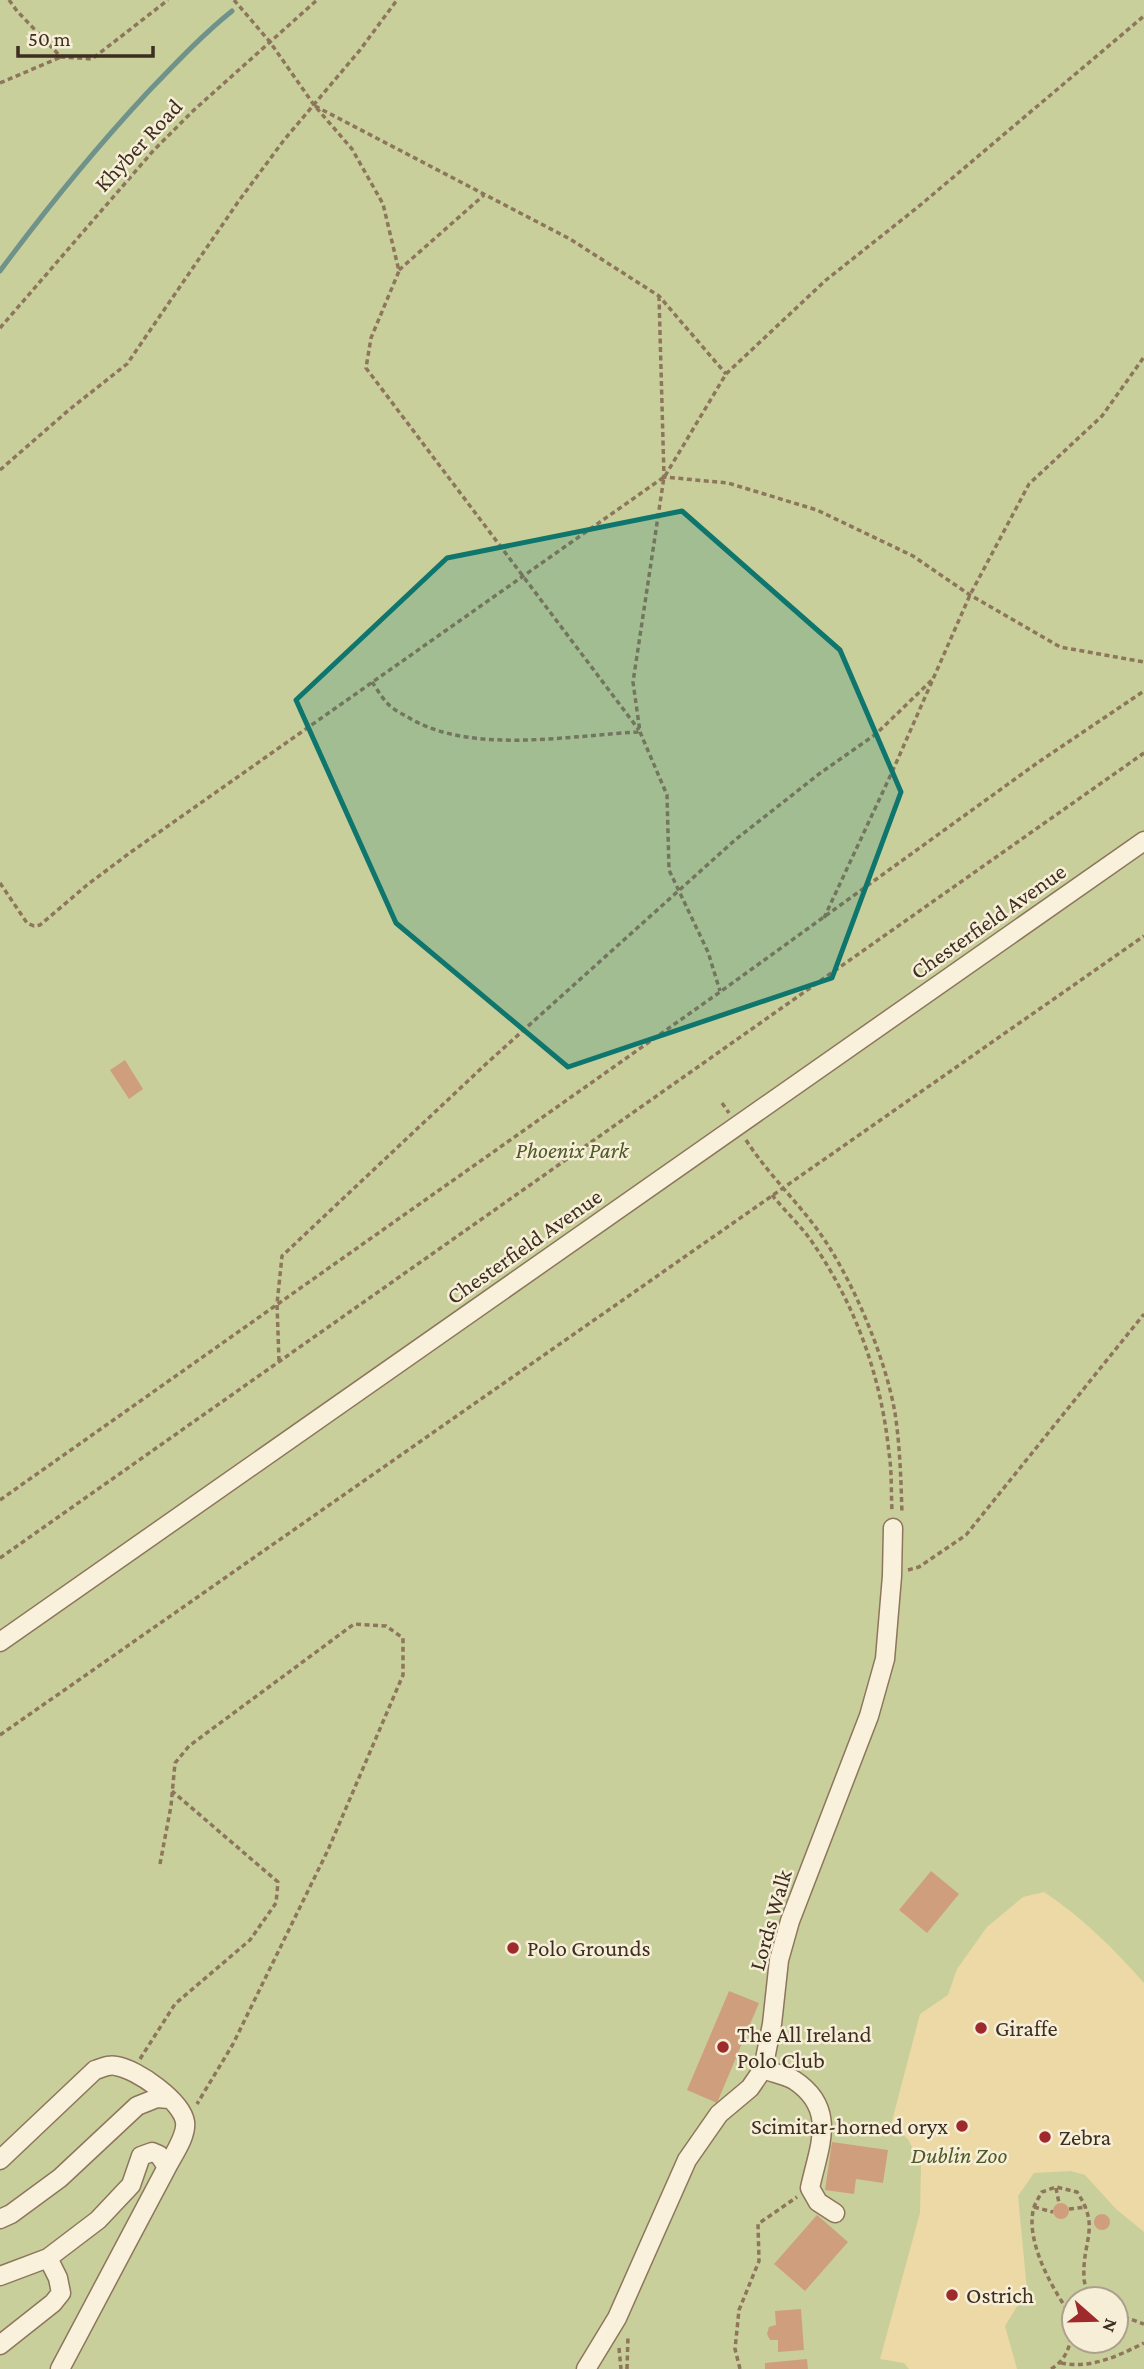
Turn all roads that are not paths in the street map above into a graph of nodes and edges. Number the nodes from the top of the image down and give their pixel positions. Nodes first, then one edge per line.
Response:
1 (1144, 841) edge
2 (897, 1522) road end
3 (0, 1642) edge
4 (763, 2069) junction
5 (169, 2099) junction
6 (0, 2160) edge
7 (167, 2167) junction
8 (835, 2213) dead end
9 (0, 2219) edge
10 (48, 2258) junction
11 (0, 2276) edge
12 (0, 2345) edge
13 (60, 2369) edge
14 (586, 2369) edge

1 - 3 street, Chesterfield Avenue
2 - 4 street, Lords Walk
4 - 8 street
4 - 14 street, Lords Walk
5 - 6 street
5 - 7 street
5 - 9 street
7 - 10 street
7 - 13 street
10 - 11 street
10 - 12 street

